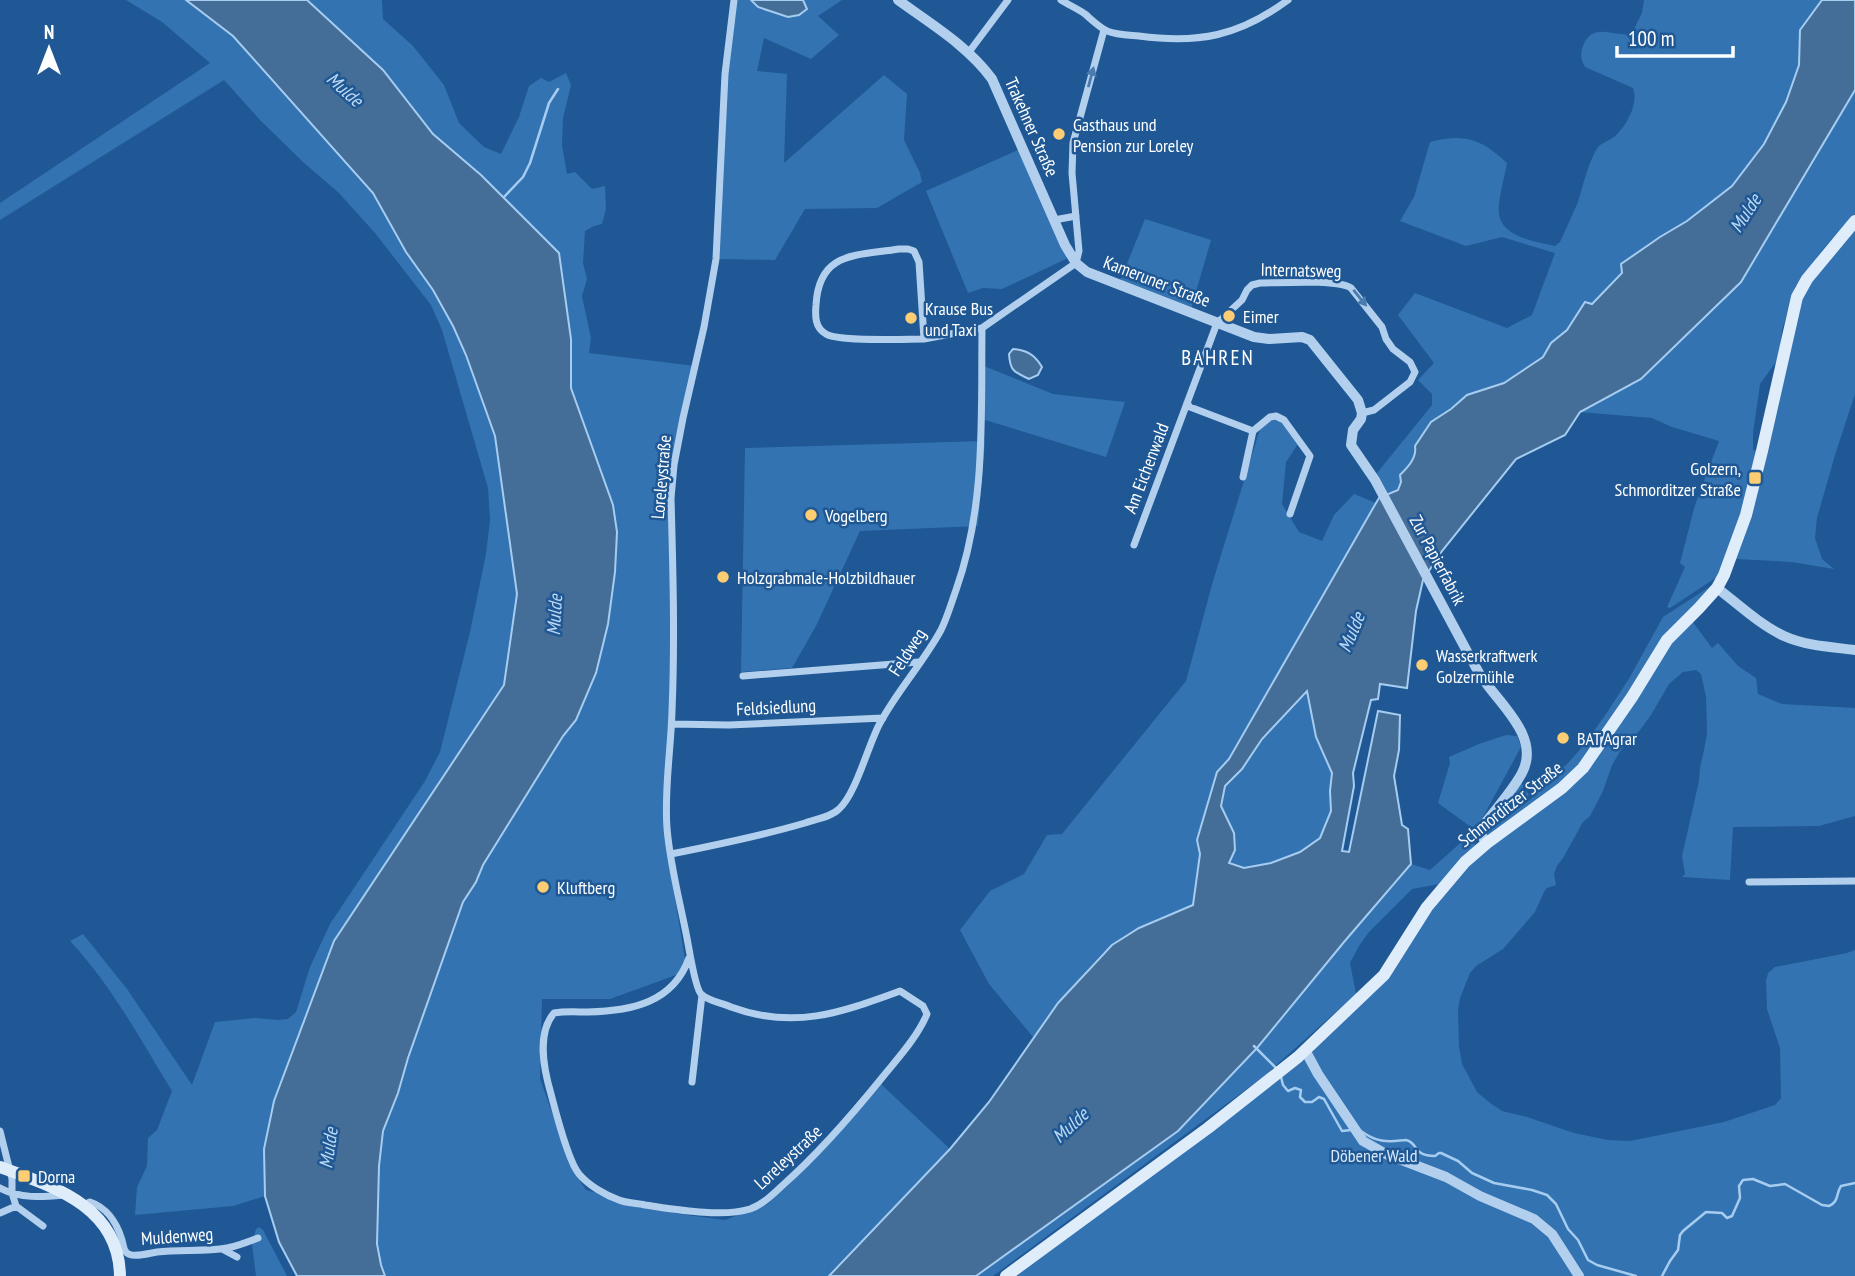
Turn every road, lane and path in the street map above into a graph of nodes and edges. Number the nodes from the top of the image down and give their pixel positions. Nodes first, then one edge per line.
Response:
1 (734, 0) edge
2 (898, 0) edge
3 (1008, 0) edge
4 (1062, 0) edge
5 (1288, 0) edge
6 (1104, 30) junction
7 (969, 52) junction
8 (1076, 216) junction
9 (1054, 220) junction
10 (1855, 221) edge
11 (1076, 263) junction
12 (1217, 323) junction
13 (982, 328) junction
14 (924, 338) junction
15 (1187, 403) junction
16 (1362, 413) junction
17 (1253, 431) junction
18 (1243, 477) dead end
19 (1290, 514) dead end
20 (1134, 545) dead end
21 (1717, 587) junction
22 (1855, 650) edge
23 (919, 662) junction
24 (743, 676) dead end
25 (883, 718) junction
26 (671, 724) junction
27 (1487, 842) junction
28 (671, 854) junction
29 (1855, 881) edge
30 (1749, 882) dead end
31 (689, 958) junction
32 (702, 995) junction
33 (1305, 1050) junction
34 (692, 1082) dead end
35 (0, 1131) edge
36 (5, 1168) edge
37 (0, 1188) edge
38 (12, 1193) junction
39 (68, 1195) junction
40 (84, 1205) junction
41 (16, 1206) junction
42 (0, 1213) edge
43 (43, 1226) dead end
44 (258, 1238) dead end
45 (221, 1249) junction
46 (237, 1257) dead end
47 (120, 1276) edge
48 (1006, 1276) edge
49 (1578, 1276) edge

1 - 26 street, Loreleystraße
2 - 7 street, Trakehner Straße
3 - 7 street
4 - 6 street
5 - 6 street
8 -> 6 street
7 - 9 street, Trakehner Straße
8 - 9 street
8 - 11 street
9 - 11 street, Trakehner Straße
10 - 21 main road, Schmorditzer Straße
11 - 12 street, Kameruner Straße
11 - 13 street
12 - 15 street, Am Eichenwald
12 - 16 street, Kameruner Straße
12 -> 16 street, Internatsweg
13 - 14 street
13 - 23 street, Feldweg
14 - 14 street
15 - 17 street
15 - 20 street, Am Eichenwald
16 - 27 street, Zur Papierfabrik
17 - 18 street
17 - 19 street
21 - 22 street
21 - 27 main road, Schmorditzer Straße
23 - 24 street, Feldsiedlung
23 - 25 street, Feldweg
25 - 26 street, Feldsiedlung
25 - 28 street, Feldweg
26 - 28 street, Loreleystraße
27 - 33 main road, Schmorditzer Straße
28 - 31 street, Loreleystraße
29 - 30 street
31 - 32 street, Loreleystraße
31 - 32 street, Loreleystraße
32 - 34 street, Loreleystraße
33 - 48 main road, Schmorditzer Straße
33 - 49 street
35 - 36 street
36 - 38 street
36 - 39 main road
37 - 38 street
38 - 39 street
38 - 41 street
39 - 40 main road
40 - 45 street, Muldenweg
40 - 47 main road
41 - 42 street
41 - 43 street
44 - 45 street, Muldenweg
45 - 46 street

